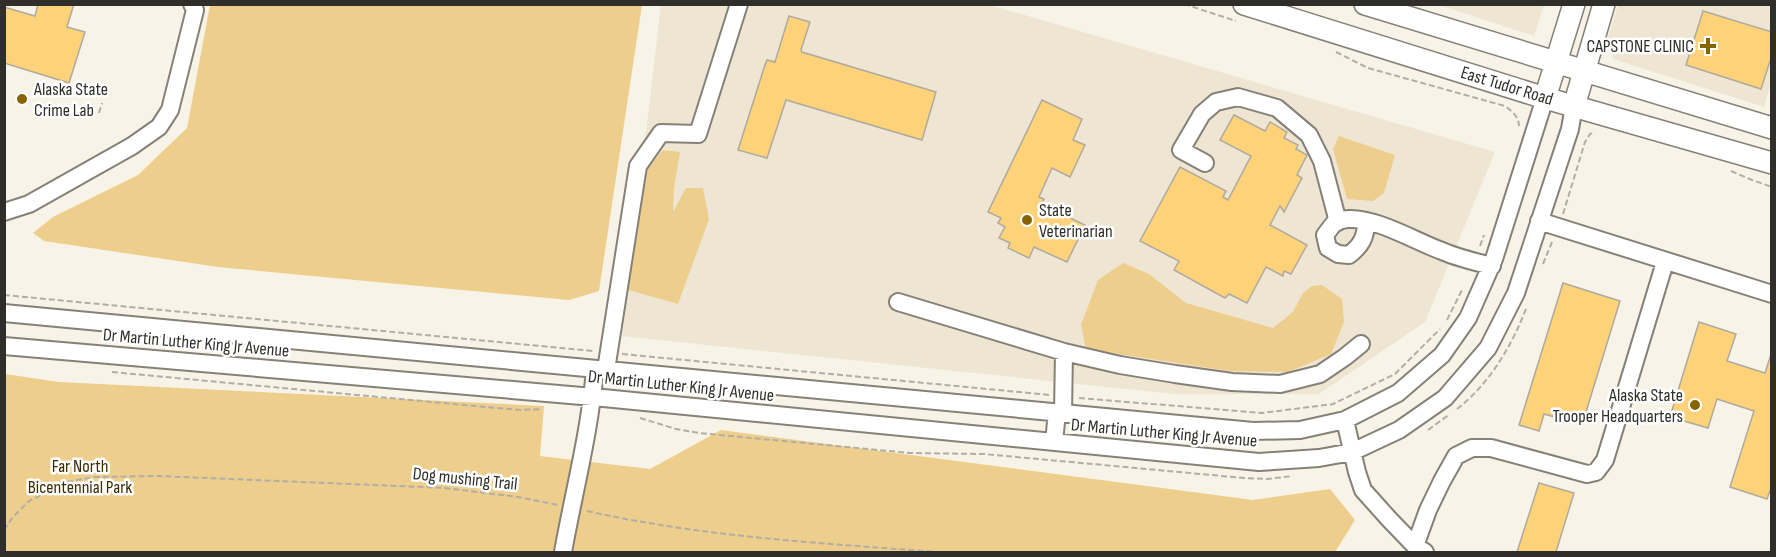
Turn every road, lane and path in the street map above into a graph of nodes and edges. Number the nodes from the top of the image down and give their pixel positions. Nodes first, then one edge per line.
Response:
1 (192, 4) edge
2 (739, 4) edge
3 (1185, 4) edge
4 (1365, 4) edge
5 (1574, 4) edge
6 (1604, 4) edge
7 (1241, 13) edge
8 (1336, 52) dead end
9 (1556, 62) junction
10 (1584, 70) junction
11 (1545, 98) junction
12 (102, 103) dead end
13 (1574, 106) junction
14 (99, 113) dead end
15 (1772, 128) edge
16 (1519, 130) dead end
17 (1205, 163) dead end
18 (1772, 163) edge
19 (4, 212) edge
20 (1539, 221) junction
21 (1338, 222) junction
22 (1365, 222) junction
23 (1486, 229) dead end
24 (1665, 262) junction
25 (1483, 264) junction
26 (1463, 289) dead end
27 (1772, 294) edge
28 (4, 295) edge
29 (898, 302) dead end
30 (4, 313) edge
31 (1361, 344) dead end
32 (4, 346) edge
33 (1064, 352) junction
34 (608, 353) junction
35 (600, 369) junction
36 (593, 397) junction
37 (1061, 407) junction
38 (1345, 420) junction
39 (1054, 442) junction
40 (1352, 452) junction
41 (571, 508) junction
42 (4, 530) edge
43 (1420, 549) edge
44 (563, 552) edge
45 (938, 552) edge

1 - 19 street
2 - 34 street
3 - 7 path
4 - 9 main road, East Tudor Road
5 - 9 main road
6 - 10 main road
7 - 11 main road, East Tudor Road
8 - 16 path
9 - 10 main road, East Tudor Road
9 - 11 main road
10 - 13 main road
10 - 15 main road, East Tudor Road
11 - 13 main road, East Tudor Road
11 - 25 street, Dr Martin Luther King Jr Avenue
12 - 14 path
13 - 18 main road, East Tudor Road
13 - 20 street, Dr Martin Luther King Jr Avenue
17 - 21 street
20 - 24 street
20 - 40 street, Dr Martin Luther King Jr Avenue
21 - 22 street
21 - 22 street
22 - 25 street
23 - 25 path
24 - 27 street
24 - 43 street
25 - 38 street, Dr Martin Luther King Jr Avenue
26 - 37 path
28 - 34 path
29 - 33 street
30 - 35 street, Dr Martin Luther King Jr Avenue
31 - 33 street
32 - 36 street, Dr Martin Luther King Jr Avenue
33 - 37 street
34 - 35 street
34 - 37 path
35 - 36 street
35 - 37 street, Dr Martin Luther King Jr Avenue
36 - 39 street, Dr Martin Luther King Jr Avenue
36 - 41 street
37 - 38 street, Dr Martin Luther King Jr Avenue
37 - 39 street
38 - 40 street
39 - 40 street, Dr Martin Luther King Jr Avenue
40 - 43 street
41 - 42 path, Dog mushing Trail
41 - 44 street
41 - 45 path, Dog mushing Trail

